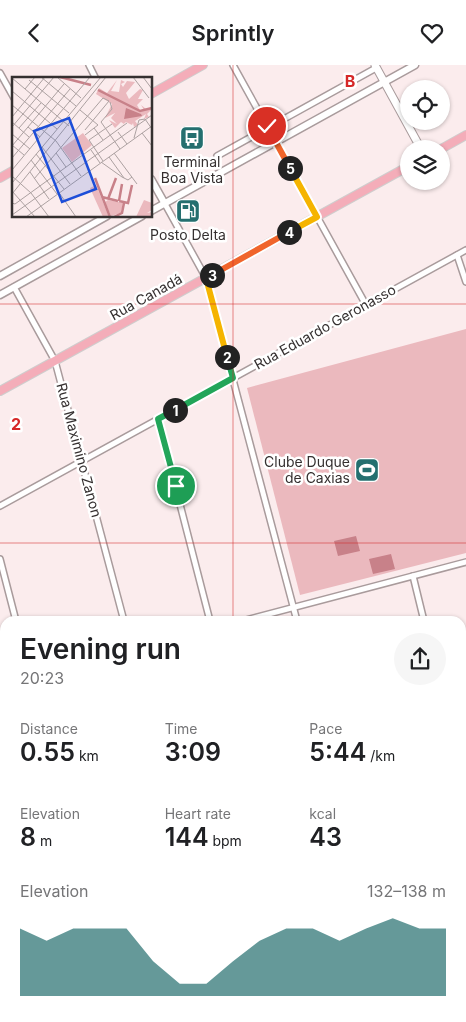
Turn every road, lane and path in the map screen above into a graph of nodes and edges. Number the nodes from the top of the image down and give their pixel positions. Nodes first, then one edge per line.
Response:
1 (89, 65) edge
2 (203, 65) edge
3 (233, 65) edge
4 (415, 65) edge
5 (378, 66) edge
6 (0, 73) edge
7 (95, 77) edge
8 (384, 82) junction
9 (152, 93) edge
10 (12, 94) edge
11 (268, 128) junction
12 (466, 135) edge
13 (416, 140) edge
14 (276, 142) junction
15 (450, 144) edge
16 (217, 156) dead end
17 (12, 171) edge
18 (400, 171) edge
19 (0, 178) edge
20 (154, 190) edge
21 (165, 204) junction
22 (152, 210) edge
23 (105, 217) edge
24 (140, 217) edge
25 (317, 217) junction
26 (466, 250) edge
27 (457, 255) junction
28 (0, 275) edge
29 (206, 278) junction
30 (466, 283) edge
31 (14, 287) junction
32 (0, 295) edge
33 (366, 305) junction
34 (55, 361) junction
35 (233, 378) junction
36 (0, 391) edge
37 (158, 419) junction
38 (82, 461) junction
39 (0, 505) edge
40 (0, 559) edge
41 (466, 562) edge
42 (413, 576) junction
43 (293, 608) junction
44 (15, 616) edge
45 (123, 616) edge
46 (209, 616) edge
47 (262, 616) edge
48 (295, 616) edge
49 (423, 616) edge

1 - 7 street
2 - 9 main road
3 - 11 street
4 - 8 street
5 - 8 main road
5 - 11 street
6 - 10 street
8 - 13 main road
8 - 14 street
11 - 14 street
11 - 16 street
12 - 15 main road
14 - 21 street
14 - 25 street
17 - 19 main road
18 - 25 main road, Rua Canadá
20 - 21 street
21 - 22 street
21 - 29 street
23 - 28 street
24 - 31 street
25 - 29 main road, Rua Canadá
25 - 33 street
26 - 27 street, Rua Eduardo Geronasso
27 - 30 street
27 - 33 street, Rua Eduardo Geronasso
29 - 34 main road, Rua Canadá
29 - 35 street
31 - 32 street
31 - 34 street, Rua Maximino Zanon
33 - 35 street, Rua Eduardo Geronasso
34 - 36 main road, Rua Canadá
34 - 38 street, Rua Maximino Zanon
35 - 37 street, Rua Eduardo Geronasso
35 - 43 street
37 - 38 street, Rua Eduardo Geronasso
37 - 46 street
38 - 39 street, Rua Eduardo Geronasso
38 - 45 street, Rua Maximino Zanon
40 - 44 street
41 - 42 street
42 - 43 street
42 - 49 street
43 - 47 street
43 - 48 street

